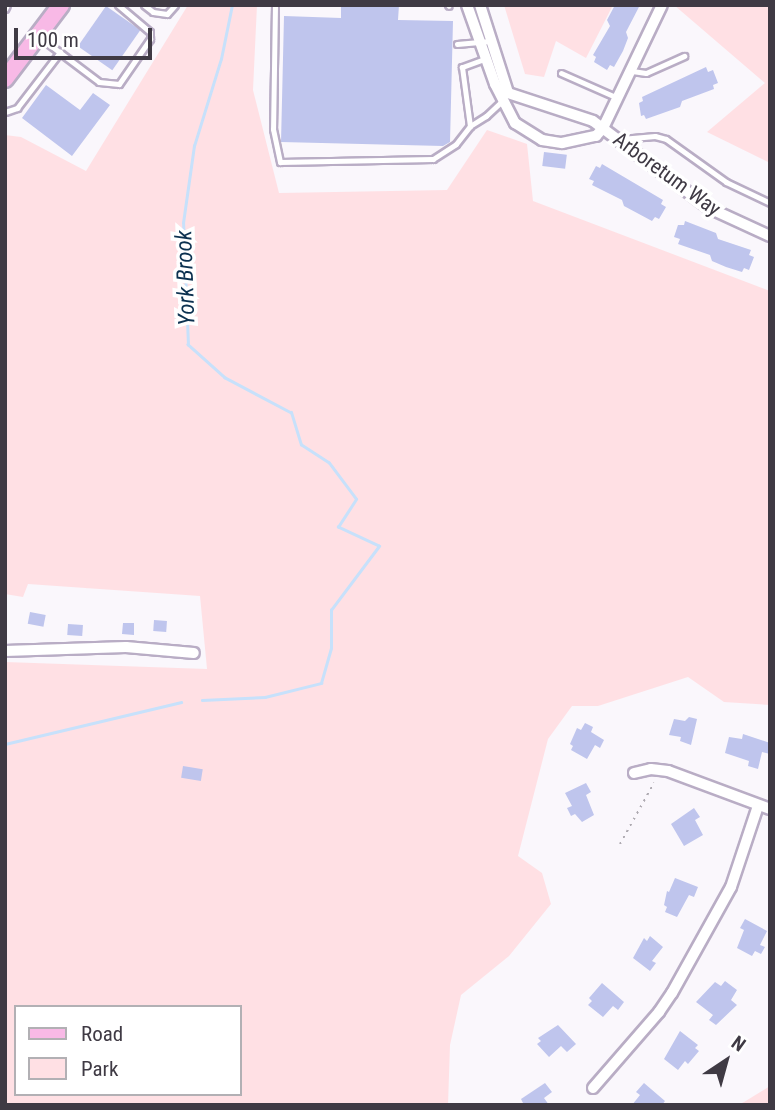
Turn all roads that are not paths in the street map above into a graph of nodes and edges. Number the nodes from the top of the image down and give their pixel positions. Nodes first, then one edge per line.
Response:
1 (61, 5) edge
2 (118, 5) edge
3 (145, 5) edge
4 (175, 5) edge
5 (275, 5) edge
6 (467, 5) edge
7 (480, 5) edge
8 (662, 5) edge
9 (38, 36) junction
10 (488, 43) junction
11 (457, 44) dead end
12 (60, 52) junction
13 (684, 56) dead end
14 (487, 58) junction
15 (632, 71) junction
16 (561, 73) dead end
17 (5, 79) edge
18 (505, 97) junction
19 (618, 98) junction
20 (5, 112) edge
21 (470, 126) junction
22 (603, 128) junction
23 (619, 139) junction
24 (770, 202) edge
25 (770, 236) edge
26 (5, 651) edge
27 (194, 653) dead end
28 (634, 773) dead end
29 (764, 807) edge
30 (593, 1088) dead end

1 - 9 main road
2 - 12 lane
3 - 4 lane
5 - 21 lane
6 - 10 street, Arboretum Way
7 - 10 street, Arboretum Way
8 - 15 street, Arboretum Way
9 - 12 lane
9 - 17 main road
10 - 11 lane
10 - 14 street, Arboretum Way
10 - 18 street, Arboretum Way
12 - 20 lane
13 - 15 lane
14 - 18 street, Arboretum Way
14 - 21 lane
15 - 19 street, Arboretum Way
16 - 19 lane
18 - 21 lane
18 - 22 street, Arboretum Way
18 - 22 street, Arboretum Way
19 - 22 street, Arboretum Way
22 - 23 street, Arboretum Way
23 - 24 lane
23 - 25 street, Arboretum Way
26 - 27 street
28 - 29 street
29 - 30 street

